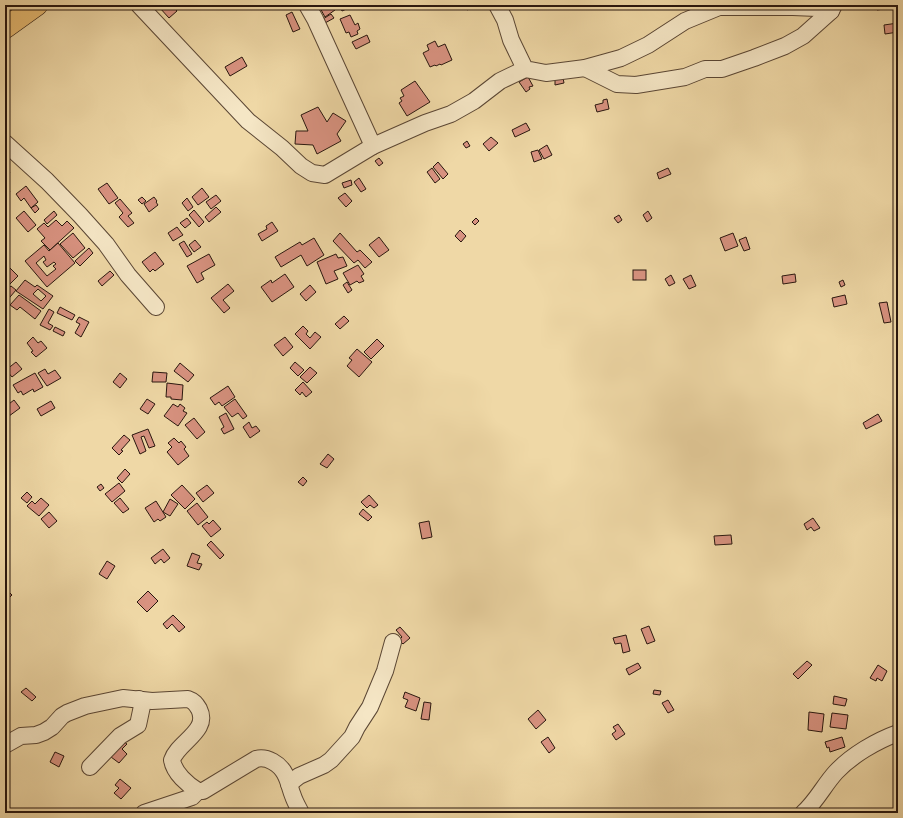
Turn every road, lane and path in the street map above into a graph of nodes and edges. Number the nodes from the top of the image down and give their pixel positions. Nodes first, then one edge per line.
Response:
1 (37, 5) edge
2 (139, 5) edge
3 (307, 5) edge
4 (497, 5) edge
5 (833, 8) edge
6 (5, 28) edge
7 (585, 68) junction
8 (525, 70) junction
9 (5, 143) edge
10 (373, 146) junction
11 (156, 307) dead end
12 (393, 642) dead end
13 (139, 699) junction
14 (898, 733) edge
15 (5, 745) edge
16 (90, 767) dead end
17 (289, 784) junction
18 (198, 791) junction
19 (144, 813) edge
20 (301, 813) edge
21 (803, 813) edge

1 - 6 main road
2 - 10 street
3 - 10 street
4 - 8 street
5 - 7 street
5 - 7 street
7 - 8 street
8 - 10 street
9 - 11 street
12 - 17 street
13 - 15 street
13 - 16 street
13 - 18 street
14 - 21 street
17 - 18 street
17 - 20 street
18 - 19 street

